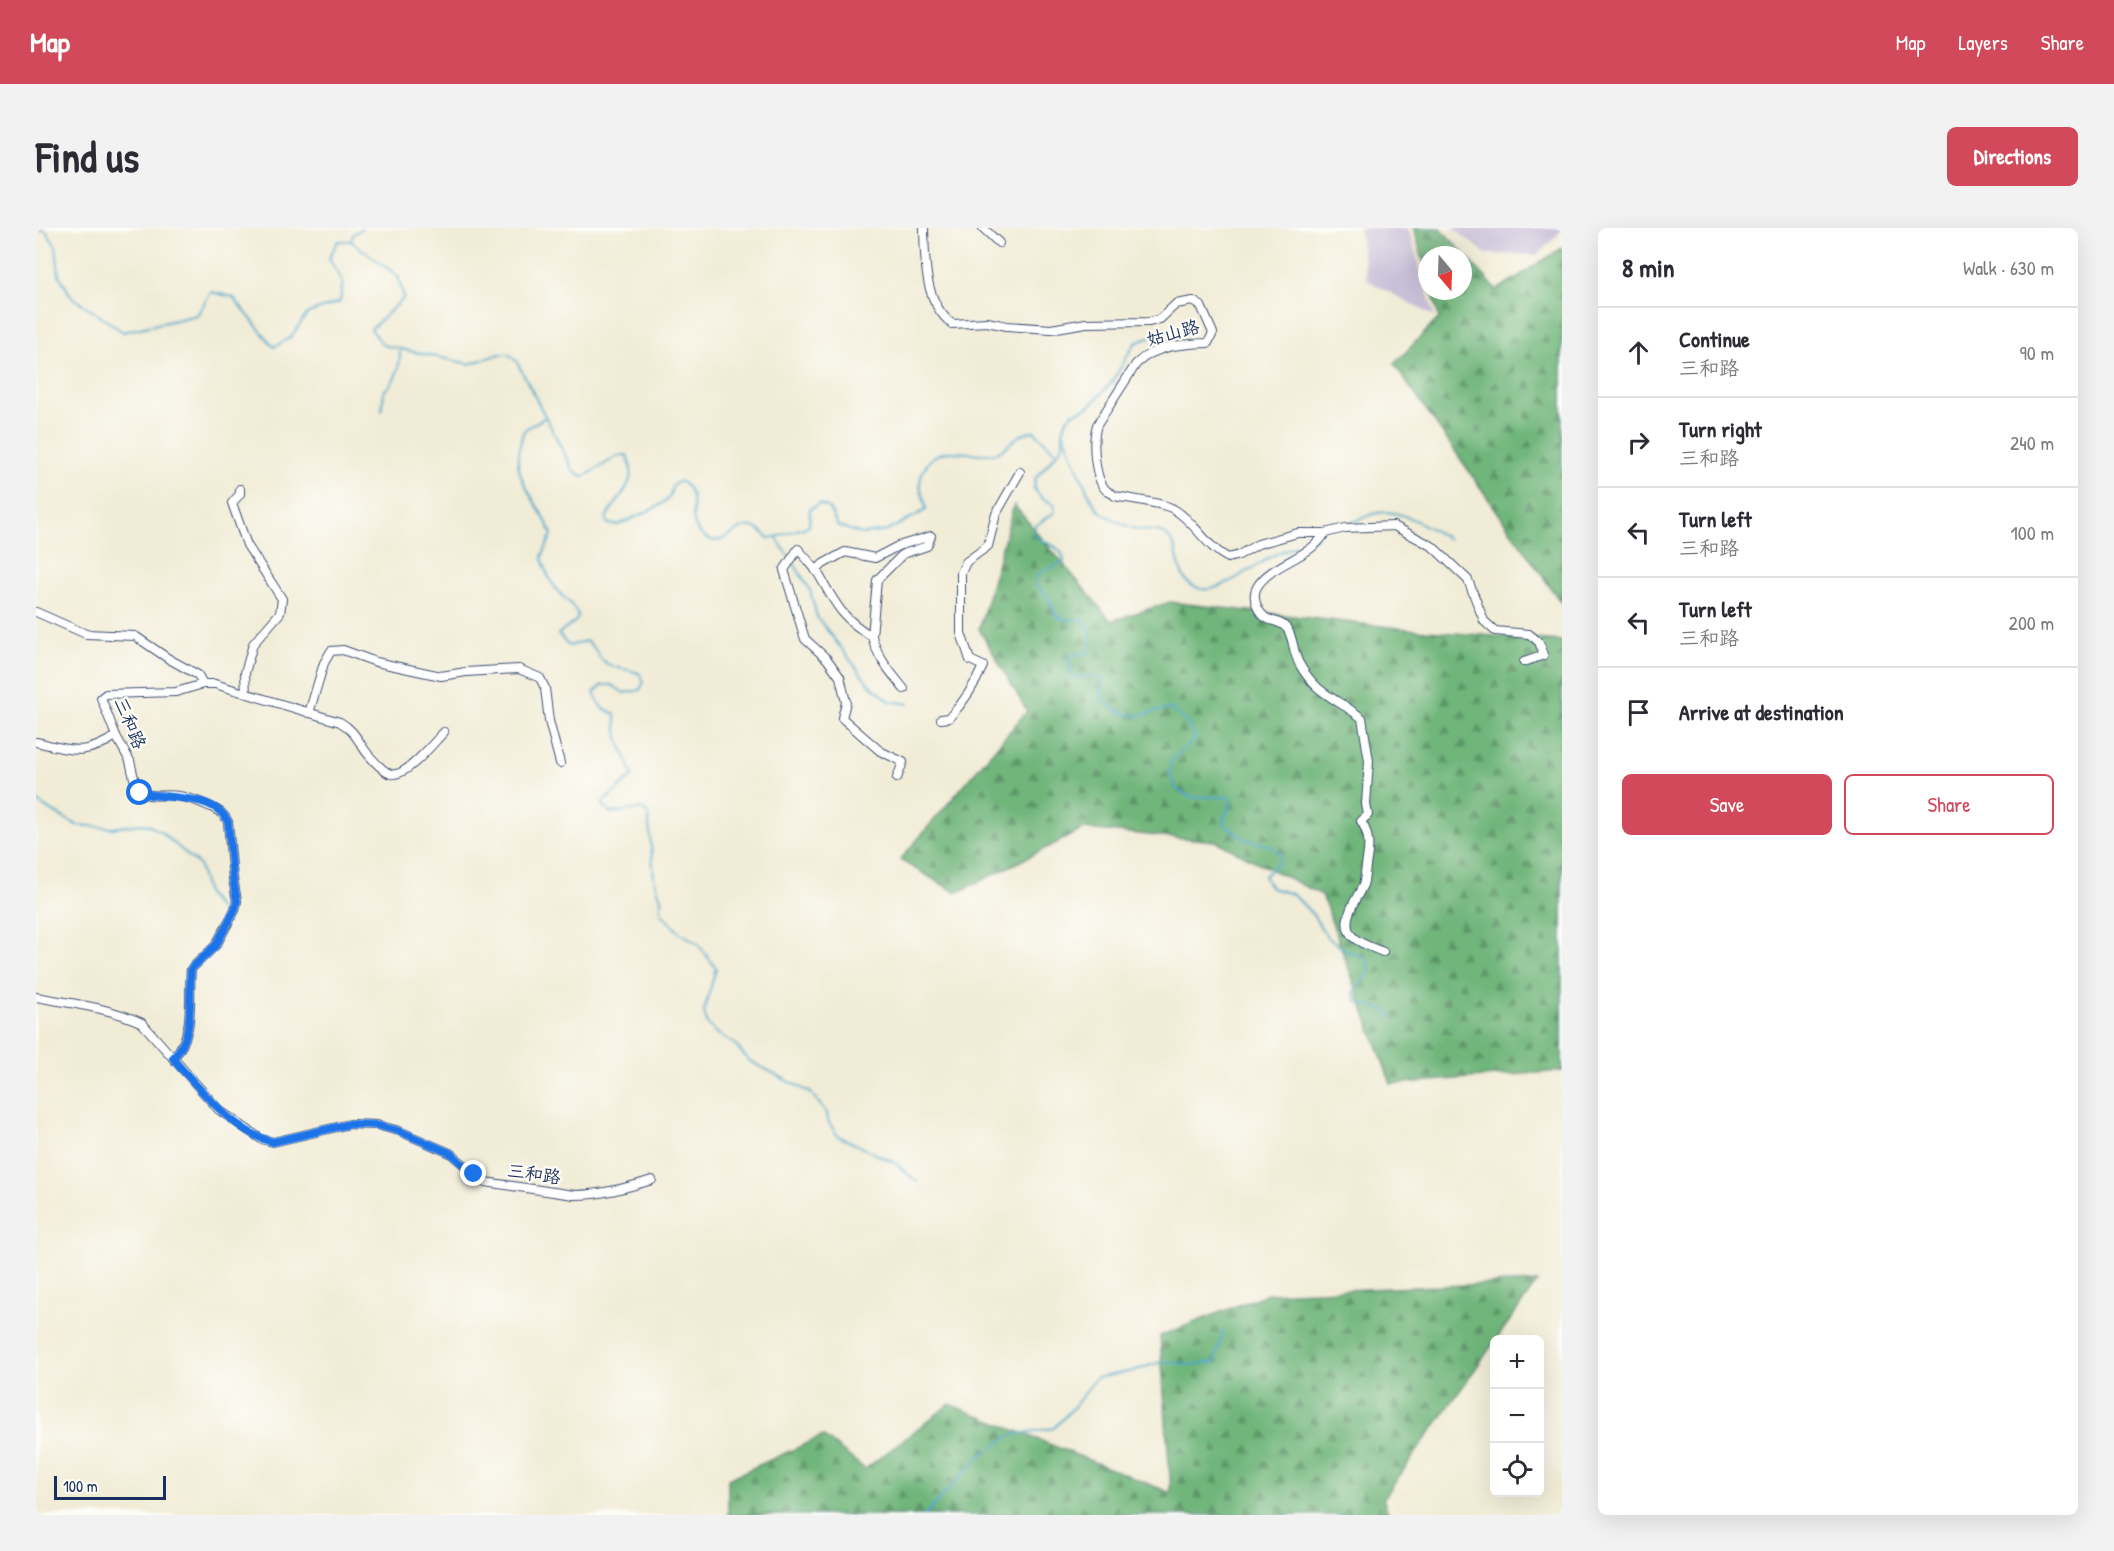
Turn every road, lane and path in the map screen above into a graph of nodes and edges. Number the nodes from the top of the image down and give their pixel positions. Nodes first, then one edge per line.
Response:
1 (924, 228) edge
2 (983, 228) edge
3 (999, 243) dead end
4 (1020, 472) dead end
5 (240, 489) dead end
6 (1326, 533) junction
7 (816, 571) junction
8 (36, 612) edge
9 (872, 636) junction
10 (1524, 662) dead end
11 (203, 684) junction
12 (904, 689) dead end
13 (246, 693) junction
14 (309, 712) junction
15 (941, 719) dead end
16 (444, 732) dead end
17 (116, 736) junction
18 (36, 742) edge
19 (560, 763) dead end
20 (897, 778) dead end
21 (1383, 952) dead end
22 (36, 997) edge
23 (173, 1058) junction
24 (652, 1180) dead end

1 - 6 street, 姑山路
2 - 3 street
4 - 15 street
5 - 13 street
6 - 10 street
6 - 21 street
7 - 9 street
7 - 9 street
7 - 20 street
8 - 11 street
9 - 12 street
11 - 13 street, 三和路
11 - 17 street, 三和路
13 - 14 street, 三和路
14 - 16 street, 三和路
14 - 19 street
17 - 18 street
17 - 23 street, 三和路
22 - 23 street, 三和路
23 - 24 street, 三和路

